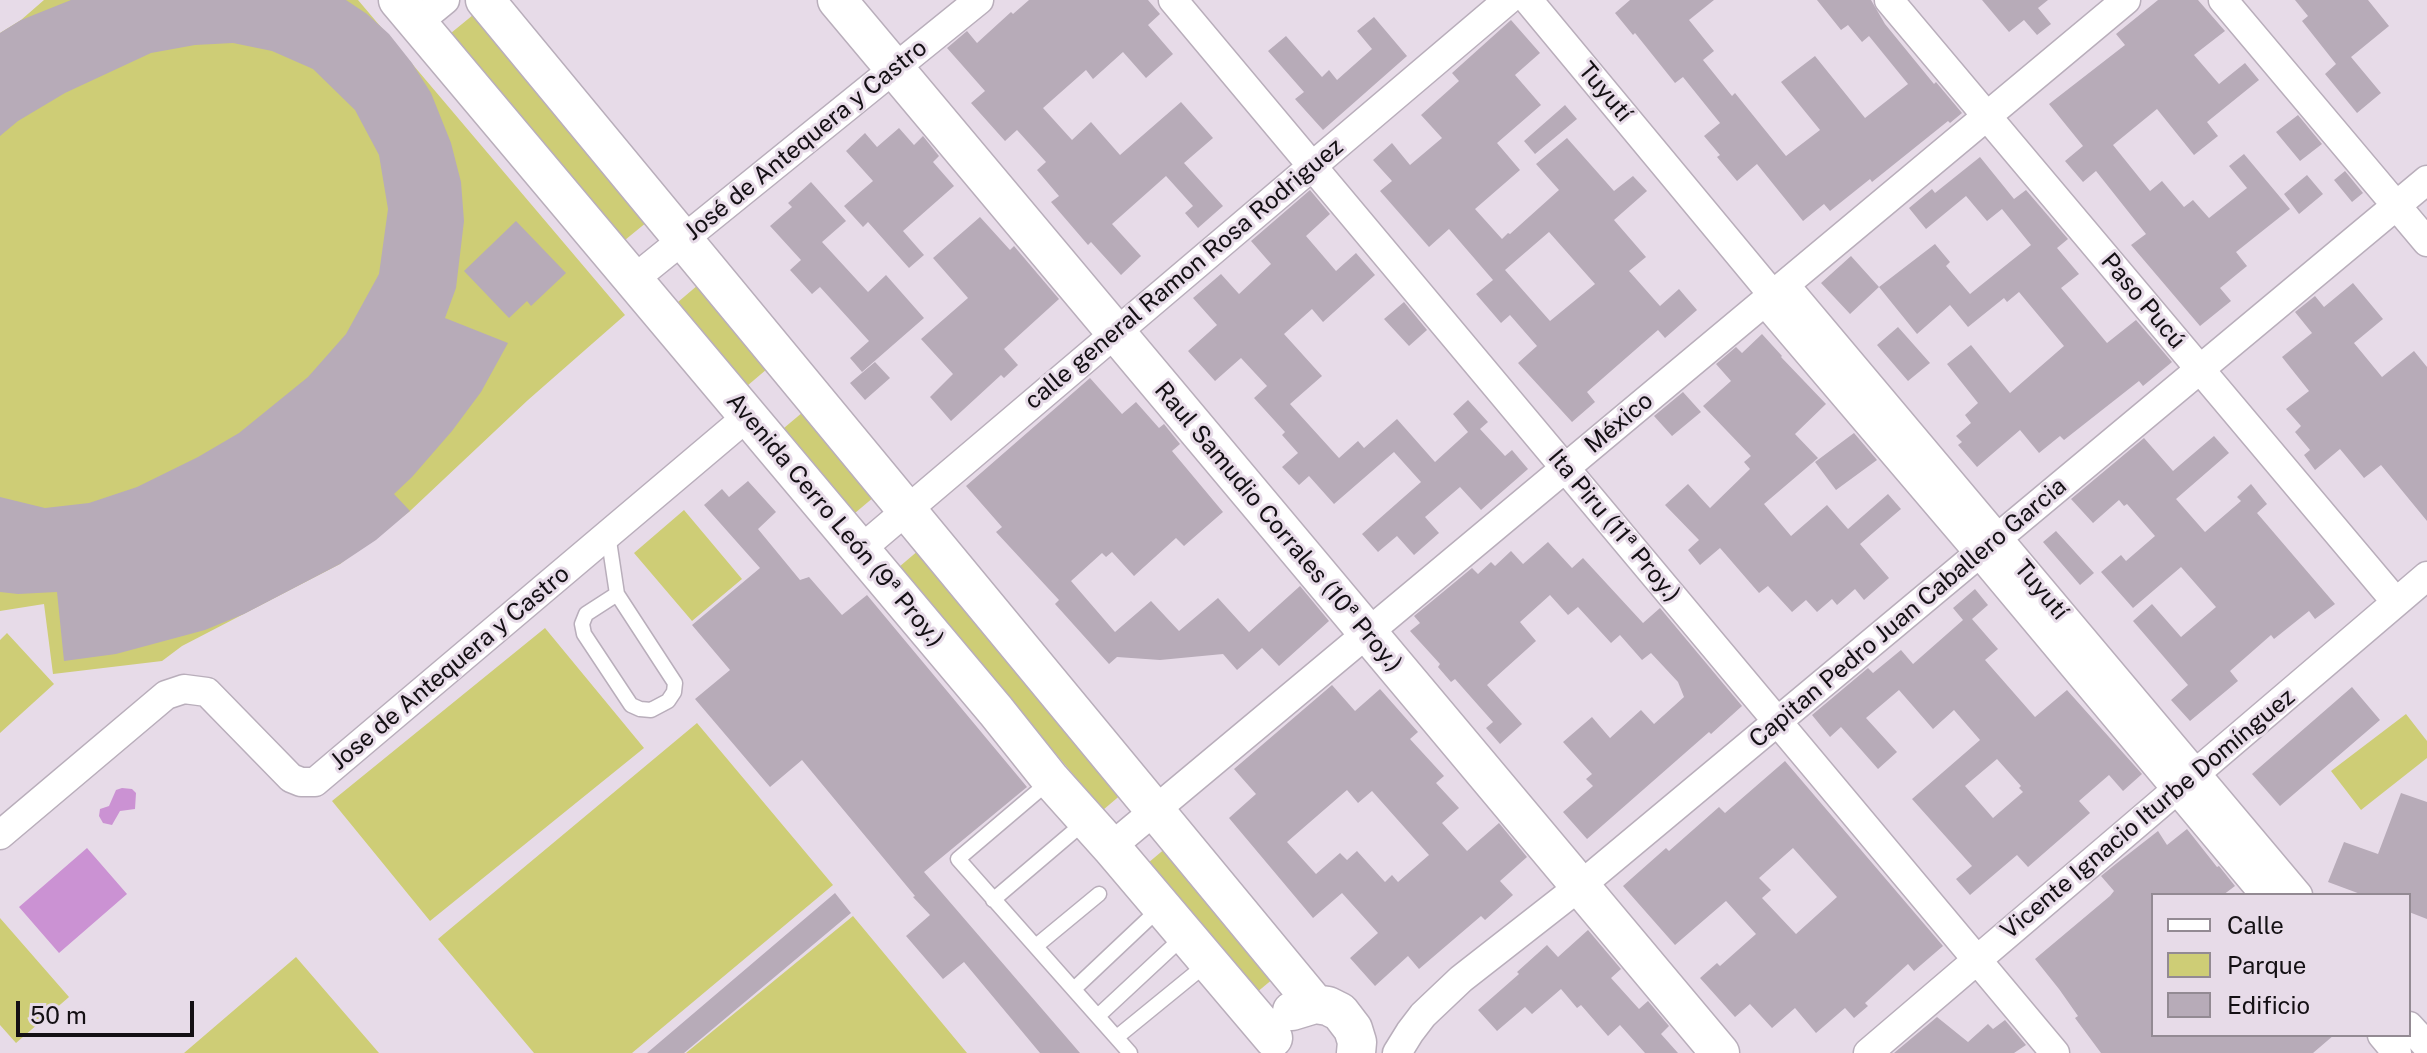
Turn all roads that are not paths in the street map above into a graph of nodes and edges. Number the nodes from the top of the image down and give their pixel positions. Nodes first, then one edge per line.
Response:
1 (485, 0) edge
2 (837, 0) edge
3 (979, 0) edge
4 (1173, 0) edge
5 (1508, 0) edge
6 (1528, 0) edge
7 (1889, 0) edge
8 (2126, 0) edge
9 (2223, 0) edge
10 (420, 8) edge
11 (895, 70) junction
12 (1987, 116) junction
13 (1312, 165) junction
14 (2427, 180) edge
15 (2396, 205) junction
16 (683, 240) junction
17 (2427, 242) edge
18 (633, 280) junction
19 (1774, 294) junction
20 (1115, 332) junction
21 (2200, 369) junction
22 (748, 416) junction
23 (1565, 468) junction
24 (907, 510) junction
25 (608, 534) junction
26 (1988, 546) junction
27 (860, 550) junction
28 (2427, 576) edge
29 (617, 594) junction
30 (2396, 602) junction
31 (1367, 633) junction
32 (1778, 722) junction
33 (1051, 780) junction
34 (2186, 782) junction
35 (1155, 811) junction
36 (1099, 833) junction
37 (0, 835) edge
38 (1580, 886) junction
39 (2264, 893) edge
40 (2296, 893) edge
41 (1099, 894) dead end
42 (993, 900) junction
43 (1186, 934) junction
44 (1036, 946) junction
45 (1977, 960) junction
46 (1074, 989) junction
47 (1315, 1004) junction
48 (1098, 1016) junction
49 (2411, 1028) edge
50 (1117, 1037) junction
51 (2384, 1037) edge
52 (2427, 1046) edge
53 (1270, 1047) edge
54 (1367, 1051) edge
55 (1130, 1053) edge
56 (1397, 1053) edge
57 (1720, 1053) edge
58 (1868, 1053) edge
59 (2055, 1053) edge
60 (2397, 1053) edge

1 - 16 street
2 - 11 street, Raul Samudio Corrales (10ª Proy.)
3 - 11 street, José de Antequera y Castro
4 - 13 street, Ita Piru (11ª Proy.)
5 - 13 street, calle general Ramon Rosa Rodriguez
6 - 19 street, Tuyutí
7 - 12 street, Paso Pucú
8 - 12 street, México
9 - 15 street
10 - 18 street, Avenida Cerro León (9ª Proy.)
11 - 16 street, José de Antequera y Castro
11 - 20 street, Raul Samudio Corrales (10ª Proy.)
12 - 19 street, México
12 - 21 street, Paso Pucú
13 - 20 street, calle general Ramon Rosa Rodriguez
13 - 23 street, Ita Piru (11ª Proy.)
14 - 15 street, Capitan Pedro Juan Caballero Garcia
15 - 17 street
15 - 21 street, Capitan Pedro Juan Caballero Garcia
16 - 18 street, José de Antequera y Castro
16 - 24 street
18 - 22 street, Avenida Cerro León (9ª Proy.)
19 - 23 street, México
19 - 26 street, Tuyutí
20 - 24 street, calle general Ramon Rosa Rodriguez
20 - 31 street, Raul Samudio Corrales (10ª Proy.)
21 - 26 street, Capitan Pedro Juan Caballero Garcia
21 - 30 street, Paso Pucú
22 - 25 street, Jose de Antequera y Castro
22 - 27 street, Avenida Cerro León (9ª Proy.)
23 - 31 street, México
23 - 32 street, Ita Piru (11ª Proy.)
24 - 27 street, calle general Ramon Rosa Rodriguez
24 - 35 street
25 - 29 lane
25 - 37 street, Jose de Antequera y Castro
26 - 32 street, Capitan Pedro Juan Caballero Garcia
26 - 34 street, Tuyutí
27 - 33 street, Avenida Cerro León (9ª Proy.)
28 - 30 street, Vicente Ignacio Iturbe Domínguez
29 - 29 lane
30 - 34 street, Vicente Ignacio Iturbe Domínguez
31 - 35 street, México
31 - 38 street, Raul Samudio Corrales (10ª Proy.)
32 - 38 street, Capitan Pedro Juan Caballero Garcia
32 - 45 street, Ita Piru (11ª Proy.)
33 - 36 street, Avenida Cerro León (9ª Proy.)
33 - 42 lane
34 - 39 street, Tuyutí
34 - 40 street, Tuyutí
34 - 45 street, Vicente Ignacio Iturbe Domínguez
35 - 36 street, México
35 - 47 street
36 - 42 lane
36 - 43 street, Avenida Cerro León (9ª Proy.)
38 - 56 street, Capitan Pedro Juan Caballero Garcia
38 - 57 street, Raul Samudio Corrales (10ª Proy.)
41 - 44 lane
42 - 44 lane
43 - 46 lane
43 - 48 lane
43 - 50 lane
43 - 53 street, Avenida Cerro León (9ª Proy.)
44 - 46 lane
45 - 58 street, Vicente Ignacio Iturbe Domínguez
45 - 59 street, Ita Piru (11ª Proy.)
46 - 48 lane
47 - 53 street
47 - 54 street
48 - 50 lane
49 - 52 street
50 - 55 lane
51 - 60 street

